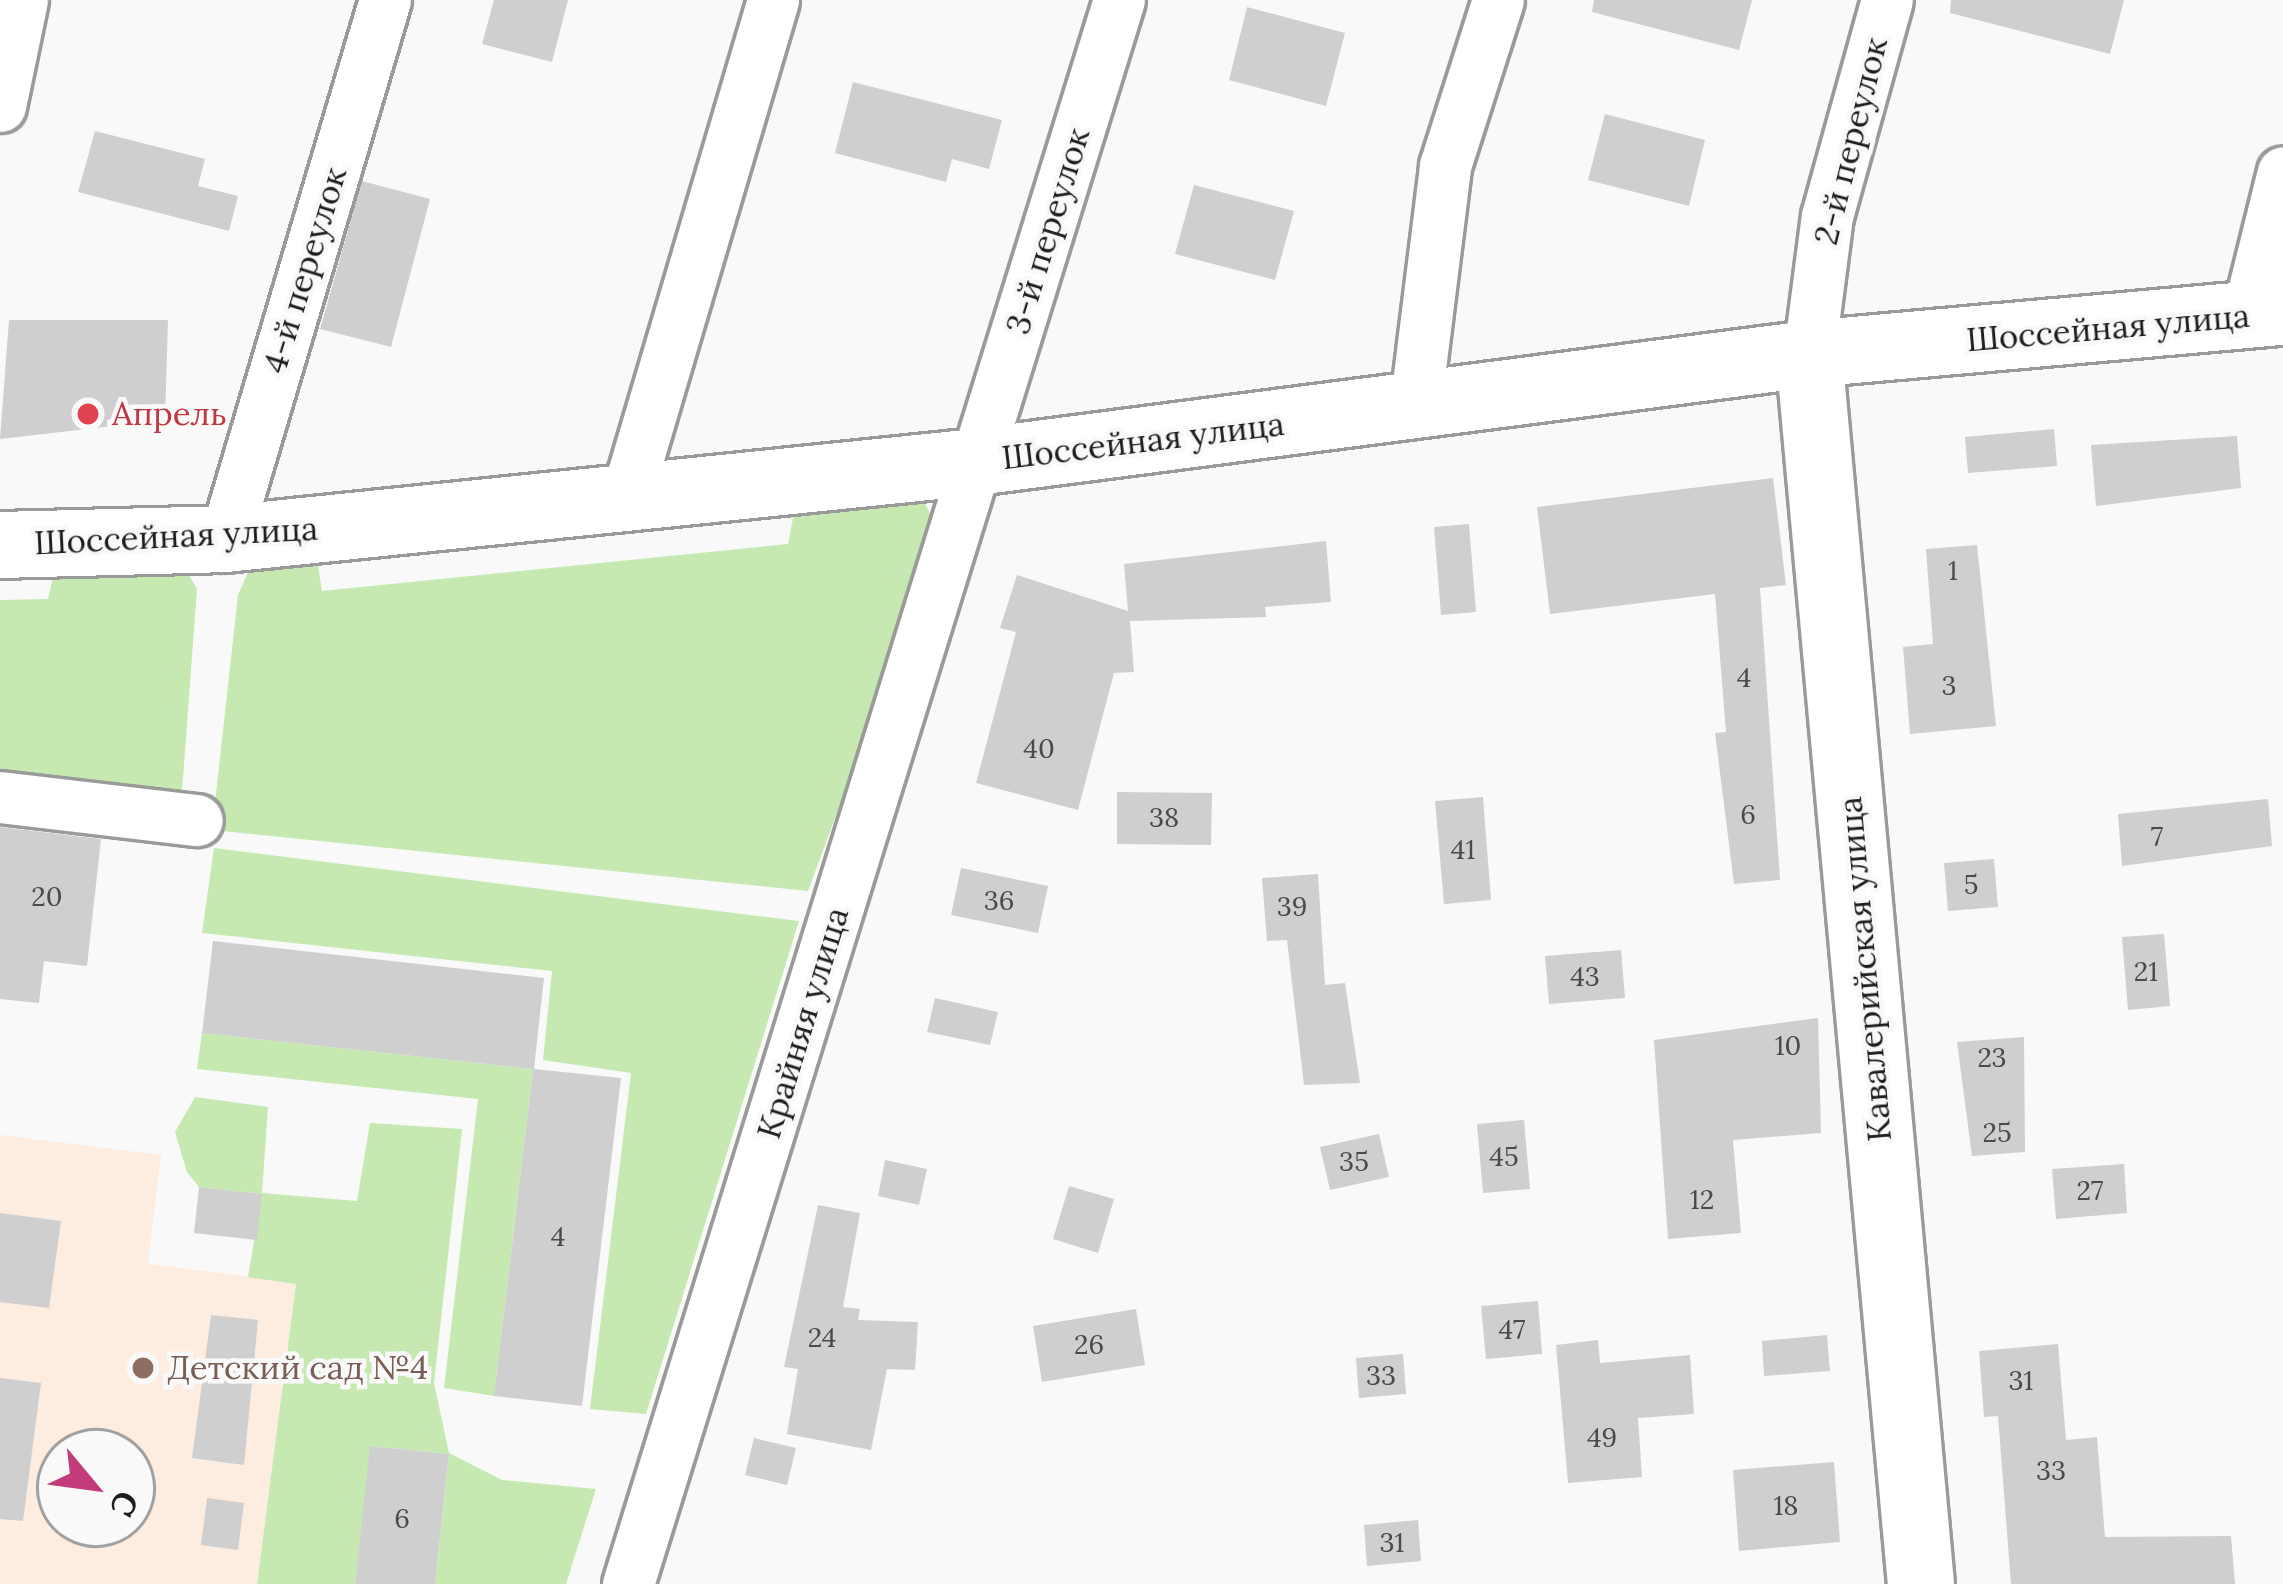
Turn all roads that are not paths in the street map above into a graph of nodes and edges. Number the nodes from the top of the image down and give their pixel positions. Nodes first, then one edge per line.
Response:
1 (22, 0) edge
2 (386, 0) edge
3 (773, 0) edge
4 (1119, 0) edge
5 (1498, 0) edge
6 (1887, 0) edge
7 (0, 106) edge
8 (2283, 172) edge
9 (2265, 314) edge
10 (1809, 354) junction
11 (1415, 408) junction
12 (976, 462) junction
13 (626, 498) junction
14 (225, 539) junction
15 (0, 545) edge
16 (0, 797) edge
17 (197, 820) dead end
18 (628, 1584) edge
19 (1921, 1584) edge

1 - 7 street
2 - 14 street, 4-й переулок
3 - 13 street
4 - 12 street, 3-й переулок
5 - 11 street
6 - 10 street, 2-й переулок
8 - 9 street
9 - 10 main road, Шоссейная улица
10 - 11 main road, Шоссейная улица
10 - 19 main road, Кавалерийская улица
11 - 12 main road, Шоссейная улица
12 - 13 main road, Шоссейная улица
12 - 18 street, Крайняя улица
13 - 14 main road, Шоссейная улица
14 - 15 main road, Шоссейная улица
16 - 17 street

